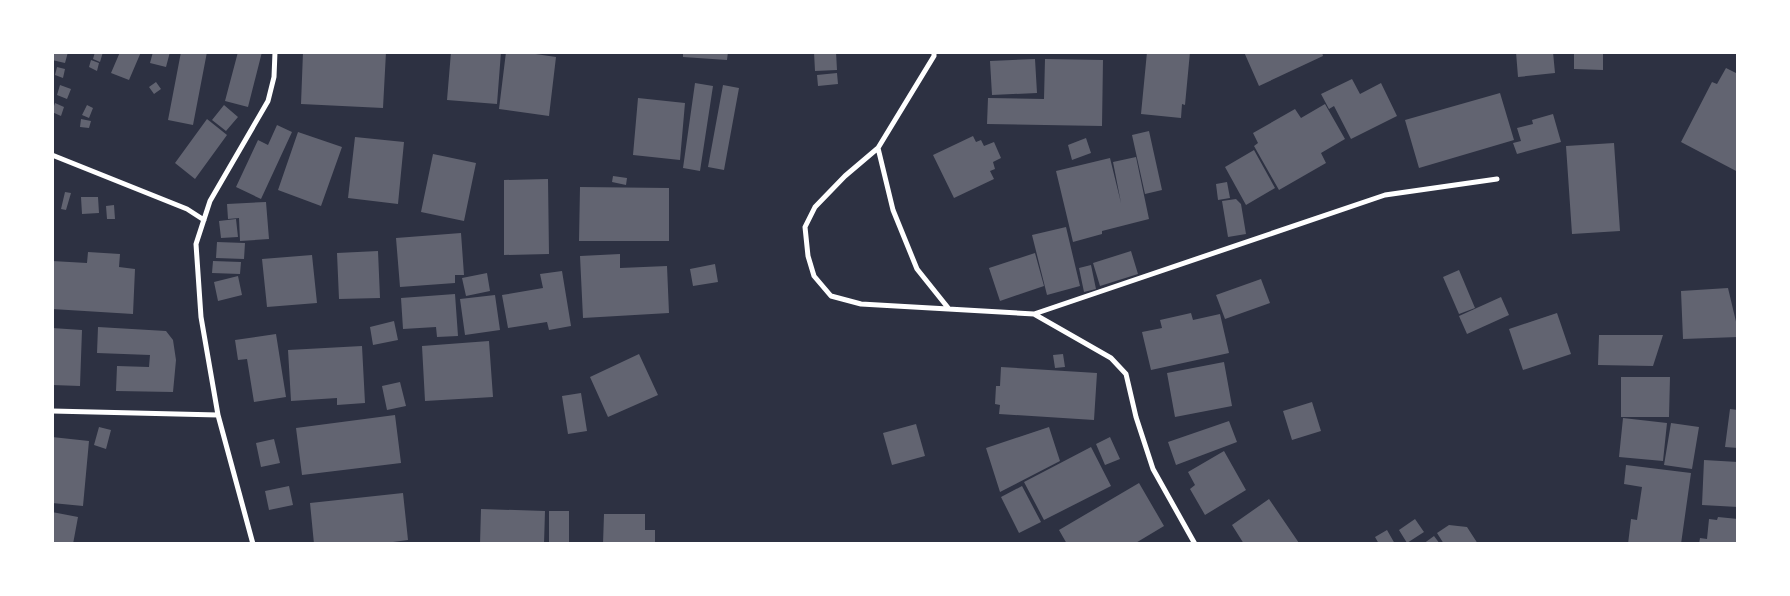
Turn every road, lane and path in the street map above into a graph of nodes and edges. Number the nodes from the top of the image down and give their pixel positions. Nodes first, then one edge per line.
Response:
1 (275, 52) edge
2 (934, 52) edge
3 (878, 148) junction
4 (52, 155) edge
5 (1497, 179) dead end
6 (204, 220) junction
7 (949, 309) junction
8 (1034, 314) junction
9 (52, 411) edge
10 (218, 415) junction
11 (253, 544) edge
12 (1195, 544) edge

1 - 6 street
2 - 3 street
3 - 7 street
3 - 7 street
4 - 6 street
5 - 8 street
6 - 10 street
7 - 8 street
8 - 12 street
9 - 10 street
10 - 11 street

